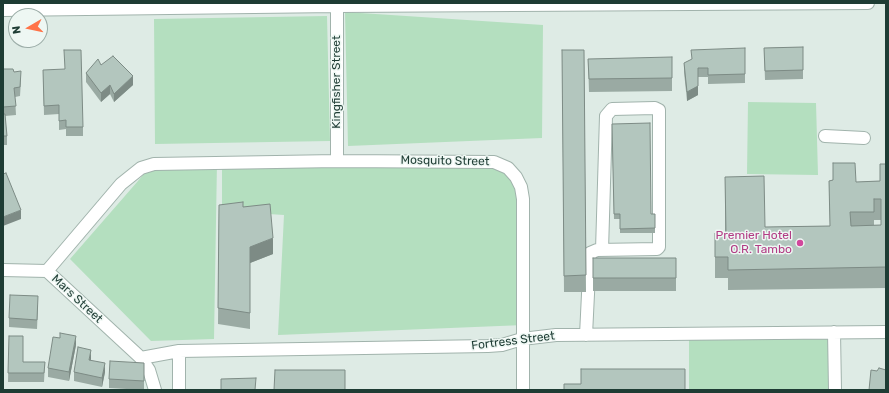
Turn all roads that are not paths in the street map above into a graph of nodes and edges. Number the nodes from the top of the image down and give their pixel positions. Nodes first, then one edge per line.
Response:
1 (868, 3) edge
2 (337, 4) edge
3 (798, 4) edge
4 (237, 5) edge
5 (49, 7) edge
6 (3, 10) edge
7 (826, 136) dead end
8 (864, 138) dead end
9 (337, 161) junction
10 (154, 164) joint
11 (602, 250) junction
12 (3, 270) edge
13 (46, 271) junction
14 (834, 332) junction
15 (886, 332) edge
16 (586, 335) junction
17 (522, 339) junction
18 (179, 351) junction
19 (141, 358) junction
20 (155, 390) edge
21 (179, 390) edge
22 (523, 390) edge
23 (835, 390) edge

1 - 3 street
2 - 3 street
2 - 4 street
2 - 9 street, Kingfisher Street
4 - 5 street
5 - 6 street
7 - 8 street
9 - 10 street, Mosquito Street
9 - 17 street, Mosquito Street
10 - 13 street, Mars Street
11 - 11 street
11 - 16 street
12 - 13 street
13 - 19 street, Mars Street
14 - 15 street, Fortress Street
14 - 16 street, Fortress Street
14 - 23 street
16 - 17 street, Fortress Street
17 - 18 street, Fortress Street
17 - 22 street, Mosquito Street
18 - 19 street, Fortress Street
18 - 21 street
19 - 20 street, Mars Street

